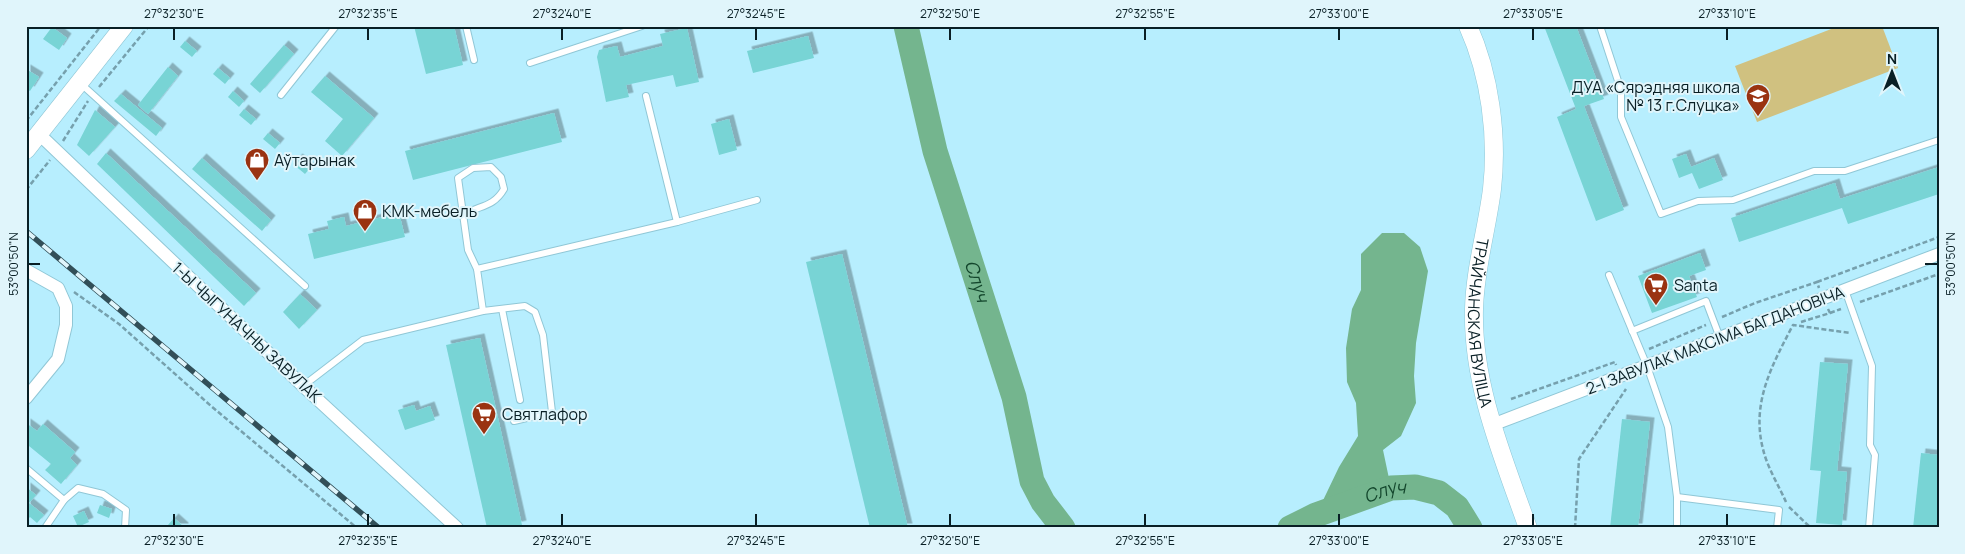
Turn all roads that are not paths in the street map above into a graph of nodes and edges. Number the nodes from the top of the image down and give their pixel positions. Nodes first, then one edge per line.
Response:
1 (124, 26) edge
2 (336, 26) edge
3 (466, 26) edge
4 (642, 26) edge
5 (1468, 26) edge
6 (1600, 26) edge
7 (474, 60) dead end
8 (530, 63) dead end
9 (80, 82) junction
10 (280, 95) dead end
11 (646, 96) dead end
12 (40, 134) junction
13 (1939, 140) edge
14 (26, 150) edge
15 (757, 200) dead end
16 (463, 215) junction
17 (677, 222) junction
18 (1939, 254) edge
19 (477, 269) junction
20 (26, 270) edge
21 (1609, 275) dead end
22 (305, 286) dead end
23 (1845, 290) junction
24 (502, 308) junction
25 (483, 311) junction
26 (1632, 331) junction
27 (1720, 338) junction
28 (1647, 366) junction
29 (304, 386) junction
30 (26, 398) edge
31 (520, 400) dead end
32 (514, 421) dead end
33 (1492, 425) junction
34 (26, 468) edge
35 (1677, 497) junction
36 (64, 500) junction
37 (45, 528) edge
38 (124, 528) edge
39 (457, 528) edge
40 (1528, 528) edge
41 (1677, 528) edge
42 (1777, 528) edge
43 (1869, 528) edge

1 - 9 street
2 - 10 lane
3 - 7 lane
4 - 8 lane
5 - 33 street, ТРАЙЧАНСКАЯ ВУЛІЦА
6 - 13 lane
9 - 12 street
9 - 22 lane
11 - 17 lane
12 - 14 street
12 - 29 street, 1-Ы ЧЫГУНАЧНЫ ЗАВУЛАК
15 - 17 lane
16 - 16 lane
16 - 19 lane
17 - 19 lane
18 - 23 street, 2-І ЗАВУЛАК МАКСІМА БАГДАНОВІЧА
19 - 25 lane
20 - 30 street
21 - 26 lane
23 - 27 street, 2-І ЗАВУЛАК МАКСІМА БАГДАНОВІЧА
23 - 43 lane
24 - 25 lane
24 - 31 lane
24 - 32 lane
25 - 29 lane
26 - 27 lane
26 - 28 lane
27 - 28 street, 2-І ЗАВУЛАК МАКСІМА БАГДАНОВІЧА
28 - 33 street, 2-І ЗАВУЛАК МАКСІМА БАГДАНОВІЧА
28 - 35 lane
29 - 39 street, 1-Ы ЧЫГУНАЧНЫ ЗАВУЛАК
33 - 40 street, ТРАЙЧАНСКАЯ ВУЛІЦА
34 - 36 lane
35 - 41 lane
35 - 42 lane
36 - 37 lane
36 - 38 lane

